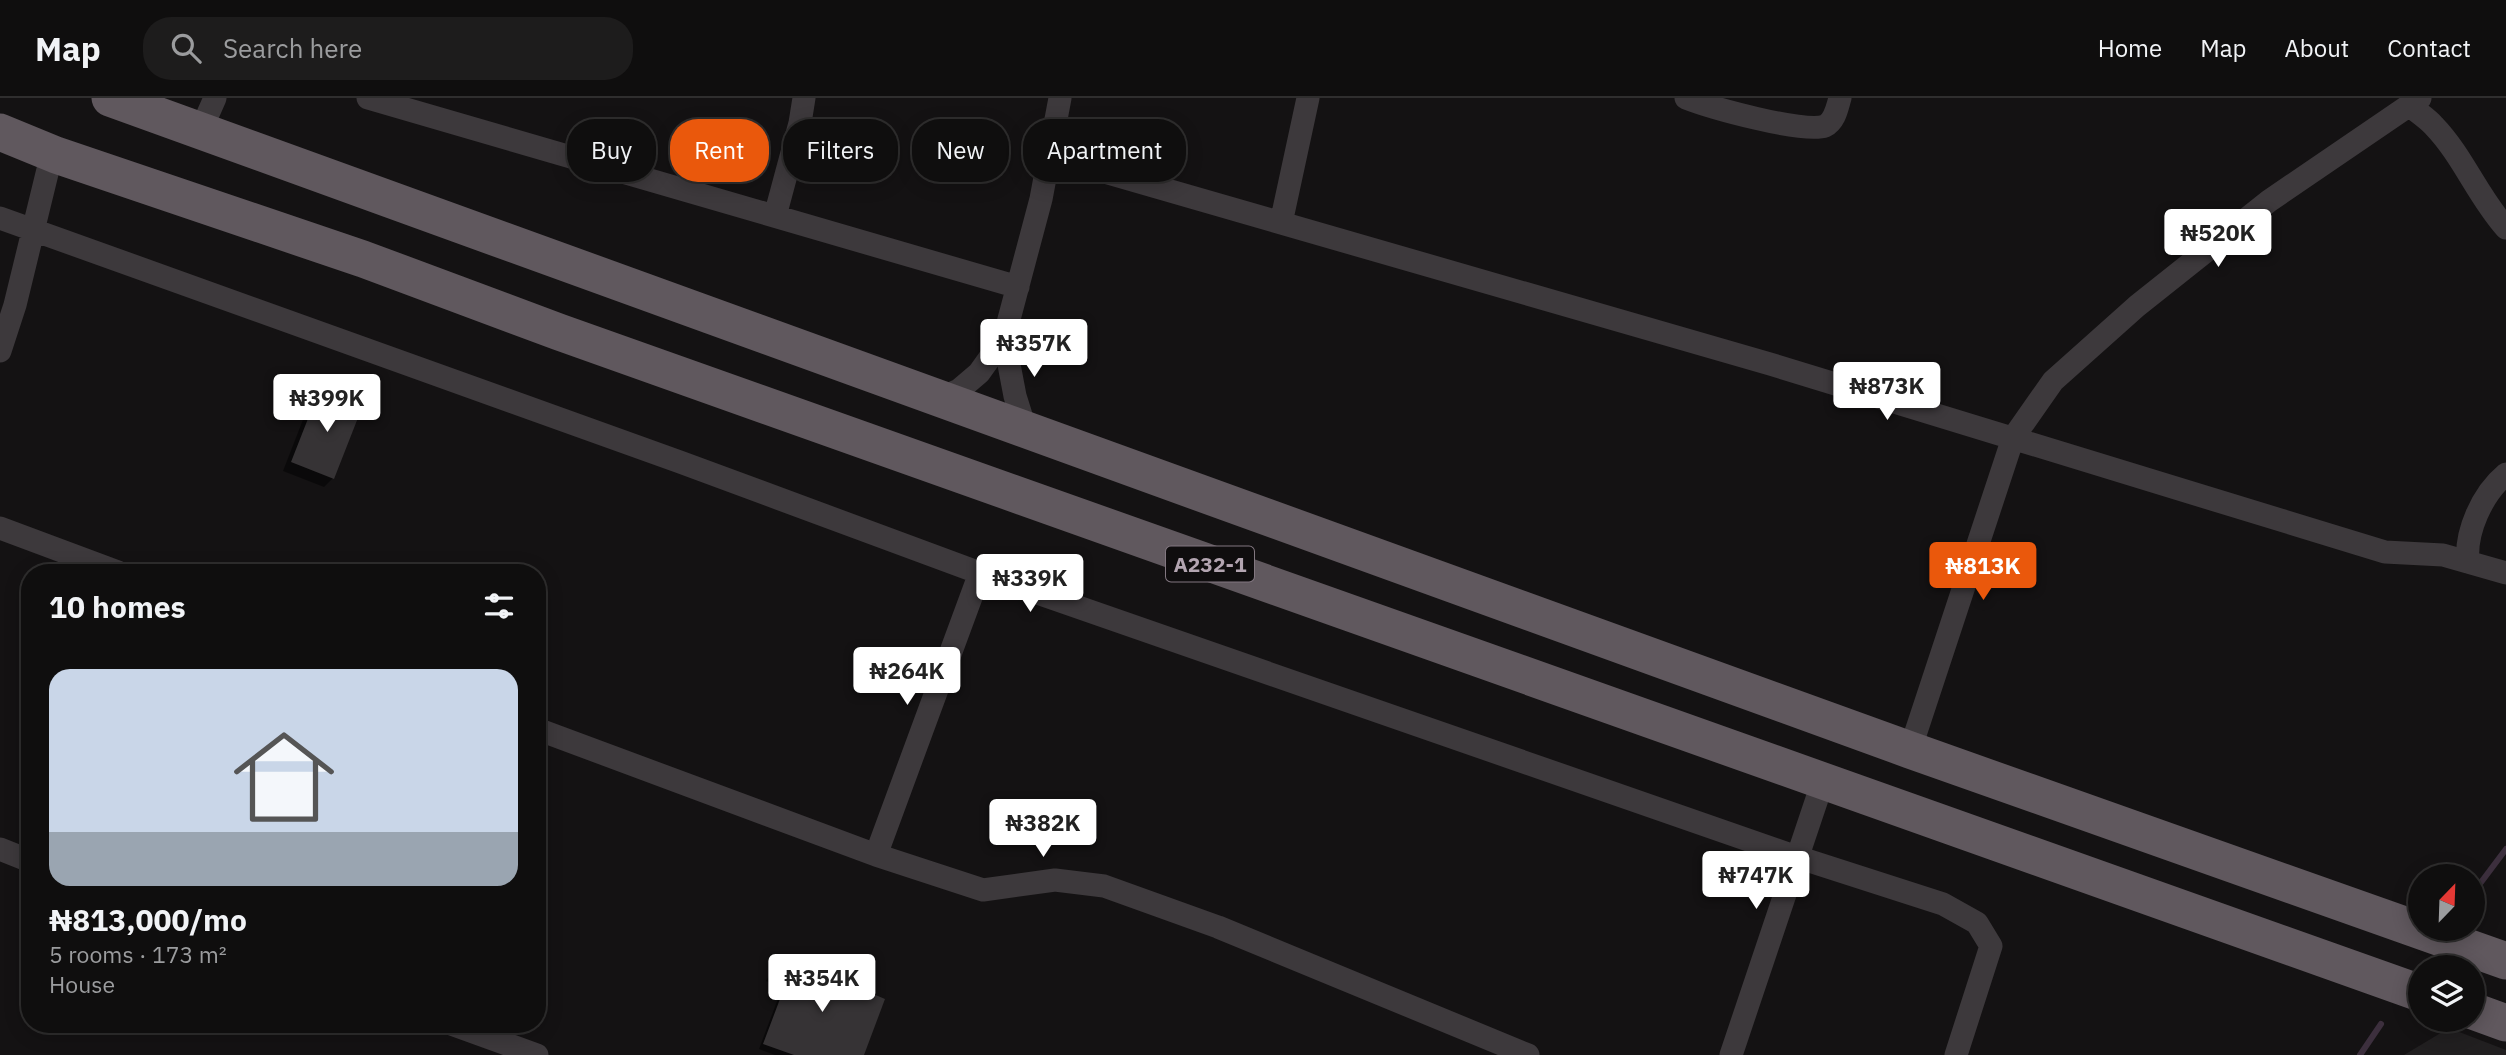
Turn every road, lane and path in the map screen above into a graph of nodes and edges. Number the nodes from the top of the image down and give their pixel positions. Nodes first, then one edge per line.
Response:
1 (110, 98) edge
2 (215, 98) edge
3 (804, 98) edge
4 (1060, 98) edge
5 (1308, 98) edge
6 (1686, 98) edge
7 (1840, 98) edge
8 (374, 99) edge
9 (2414, 101) edge
10 (156, 108) edge
11 (1056, 119) edge
12 (0, 132) edge
13 (200, 132) junction
14 (52, 153) junction
15 (1044, 182) edge
16 (1139, 182) edge
17 (775, 216) junction
18 (0, 218) edge
19 (1281, 223) junction
20 (2506, 228) edge
21 (32, 230) junction
22 (1018, 287) junction
23 (1004, 338) junction
24 (0, 351) edge
25 (941, 398) junction
26 (1025, 428) junction
27 (2013, 438) junction
28 (2506, 474) edge
29 (0, 528) edge
30 (2468, 562) junction
31 (97, 564) edge
32 (980, 573) junction
33 (2506, 573) edge
34 (546, 732) edge
35 (1910, 751) junction
36 (1823, 781) junction
37 (0, 849) edge
38 (876, 855) junction
39 (1797, 856) junction
40 (21, 857) edge
41 (2506, 961) edge
42 (2408, 989) edge
43 (2485, 1015) edge
44 (2506, 1023) edge
45 (476, 1033) edge
46 (537, 1055) edge
47 (1528, 1055) edge
48 (1731, 1055) edge
49 (1956, 1055) edge

1 - 10 highway, A232-1
2 - 13 street
3 - 17 street
4 - 11 street
5 - 19 street
6 - 7 street
8 - 17 street
9 - 20 street
9 - 27 street
10 - 13 highway, A232-1
12 - 14 highway, A232-1
13 - 25 highway, A232-1
14 - 21 street
14 - 36 highway, A232-1
15 - 22 street
16 - 19 street
17 - 22 street
18 - 21 street
19 - 27 street
21 - 24 street
21 - 32 street
22 - 23 street
23 - 25 street
23 - 26 street
25 - 26 highway, A232-1
26 - 35 highway, A232-1
27 - 30 street
27 - 35 street
28 - 30 street
29 - 31 street
30 - 33 street
32 - 38 street
32 - 39 street
34 - 38 street
35 - 41 highway, A232-1
36 - 39 street
36 - 42 highway, A232-1
37 - 40 street
38 - 47 street
39 - 48 street
39 - 49 street
43 - 44 highway
45 - 46 street

